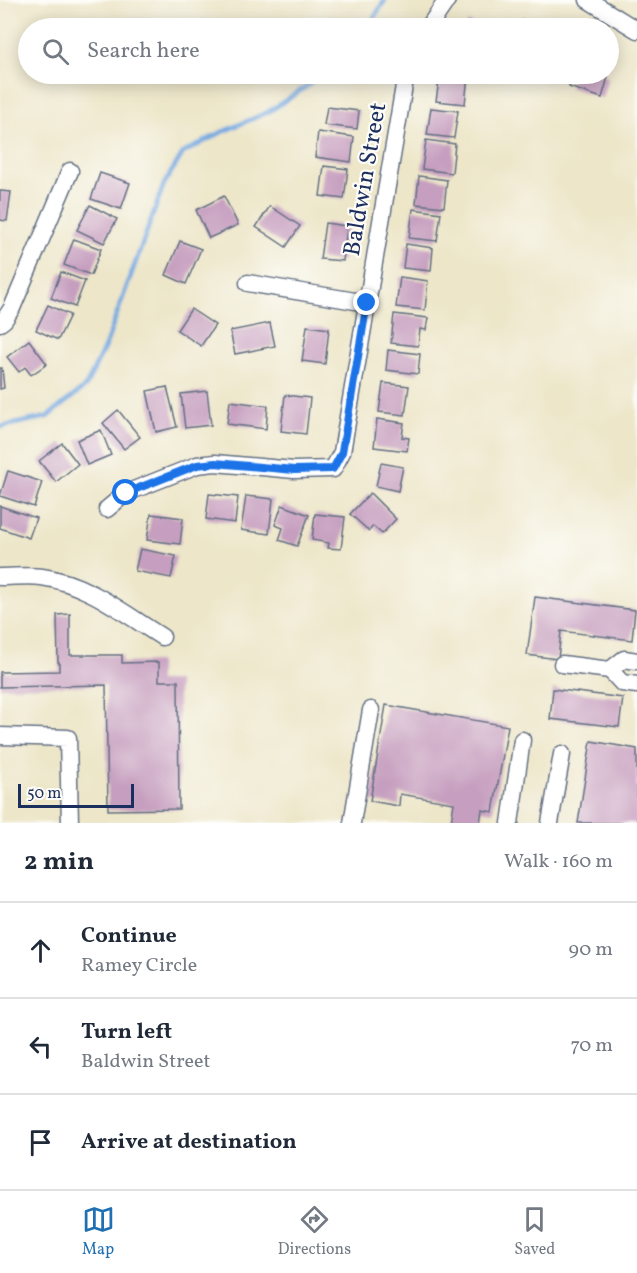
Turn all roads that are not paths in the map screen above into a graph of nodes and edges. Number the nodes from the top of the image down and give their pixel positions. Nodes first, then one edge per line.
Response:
1 (447, 0) edge
2 (588, 0) edge
3 (435, 18) edge
4 (617, 18) edge
5 (619, 19) edge
6 (637, 30) edge
7 (404, 84) edge
8 (70, 171) dead end
9 (248, 283) dead end
10 (367, 303) junction
11 (0, 322) edge
12 (107, 509) dead end
13 (0, 577) edge
14 (162, 637) dead end
15 (637, 661) edge
16 (562, 664) dead end
17 (610, 670) junction
18 (637, 685) edge
19 (371, 710) dead end
20 (0, 735) edge
21 (522, 740) dead end
22 (562, 754) dead end
23 (70, 823) edge
24 (352, 823) edge
25 (510, 823) edge
26 (550, 823) edge

1 - 3 street
2 - 4 street
5 - 6 street
7 - 10 street, Baldwin Street
8 - 11 street
9 - 10 street
10 - 12 street, Baldwin Street
13 - 14 street
15 - 17 street
16 - 17 street
17 - 18 street
19 - 24 street
20 - 23 street
21 - 25 street
22 - 26 street

